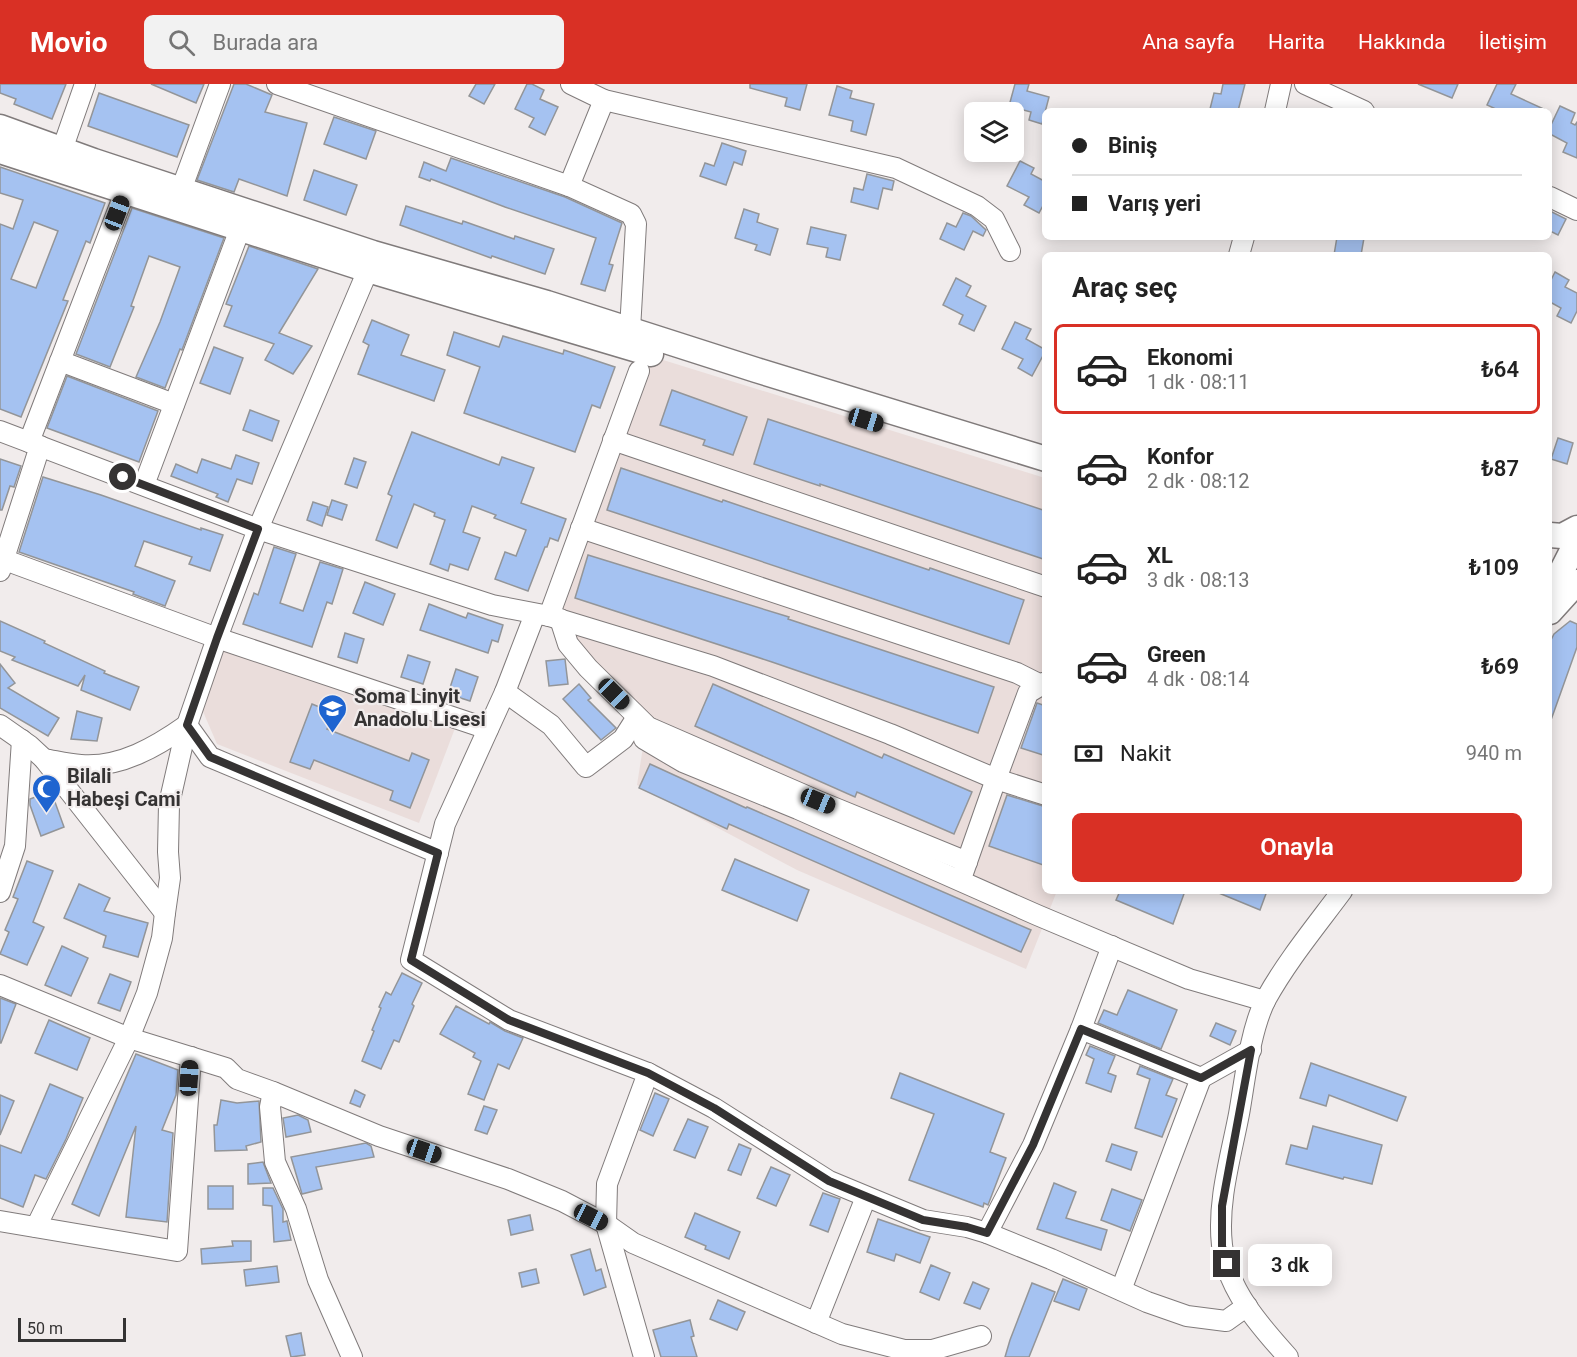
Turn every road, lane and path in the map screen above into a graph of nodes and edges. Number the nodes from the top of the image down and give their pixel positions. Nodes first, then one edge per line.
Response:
1 (85, 84) edge
2 (220, 84) edge
3 (277, 84) edge
4 (571, 84) edge
5 (1281, 84) edge
6 (1305, 84) edge
7 (604, 100) junction
8 (1276, 108) edge
9 (1357, 108) edge
10 (0, 127) edge
11 (62, 150) junction
12 (0, 151) edge
13 (569, 186) junction
14 (181, 190) junction
15 (125, 192) junction
16 (1552, 198) edge
17 (1577, 210) edge
18 (240, 229) junction
19 (1010, 250) dead end
20 (371, 261) junction
21 (630, 330) junction
22 (60, 361) junction
23 (639, 371) dead end
24 (174, 404) junction
25 (0, 431) edge
26 (614, 441) junction
27 (35, 444) junction
28 (1042, 458) edge
29 (1042, 474) edge
30 (144, 485) junction
31 (581, 528) junction
32 (1577, 528) edge
33 (258, 529) junction
34 (1552, 535) edge
35 (1568, 554) edge
36 (2, 566) edge
37 (1577, 582) edge
38 (1042, 586) edge
39 (1552, 590) edge
40 (1552, 610) edge
41 (548, 616) junction
42 (217, 638) junction
43 (1042, 683) edge
44 (1042, 684) edge
45 (505, 692) junction
46 (643, 722) junction
47 (0, 725) edge
48 (187, 725) junction
49 (488, 729) junction
50 (22, 740) junction
51 (44, 759) junction
52 (996, 778) junction
53 (1042, 794) edge
54 (438, 853) junction
55 (967, 862) junction
56 (961, 882) junction
57 (0, 892) edge
58 (1340, 894) edge
59 (165, 913) junction
60 (1112, 946) junction
61 (0, 985) edge
62 (1265, 1001) junction
63 (1081, 1029) junction
64 (129, 1038) junction
65 (1251, 1050) junction
66 (191, 1057) junction
67 (648, 1073) junction
68 (1201, 1078) junction
69 (273, 1092) junction
70 (866, 1197) junction
71 (0, 1221) edge
72 (606, 1224) junction
73 (36, 1227) junction
74 (987, 1233) junction
75 (1121, 1290) junction
76 (1247, 1306) junction
77 (816, 1323) junction
78 (981, 1336) dead end
79 (933, 1350) junction
80 (351, 1357) edge
81 (644, 1357) edge
82 (899, 1357) edge
83 (1288, 1357) edge

1 - 11 street
2 - 14 street
3 - 13 street
4 - 7 street
5 - 8 street
6 - 9 street
7 - 13 street
7 - 19 street
10 - 11 main road
11 - 14 main road
12 - 15 main road
13 - 21 street
14 - 20 main road
15 - 18 main road
15 - 22 street
16 - 17 street
18 - 20 main road
18 - 24 street
20 - 21 main road
20 - 29 main road
20 - 33 street
21 - 28 main road
22 - 24 street
22 - 27 street
23 - 26 street
24 - 30 street
25 - 27 street
26 - 31 street
26 - 38 street
27 - 30 street
27 - 36 street
30 - 33 street
31 - 41 street
31 - 43 street
32 - 34 main road
33 - 41 street
33 - 42 street
35 - 39 main road
36 - 42 street
37 - 40 main road
41 - 45 street
41 - 46 street
41 - 52 street
42 - 48 street
42 - 49 street
44 - 52 street
45 - 46 street
45 - 49 street
46 - 55 street
46 - 56 street
47 - 50 street
48 - 51 street
48 - 54 street
48 - 59 street
49 - 54 street
50 - 51 street
50 - 57 street
51 - 59 street
52 - 53 street
52 - 55 street
54 - 67 street
55 - 56 street
56 - 60 street
58 - 62 street
59 - 64 street
60 - 62 street
60 - 63 street
61 - 64 street
62 - 65 street
63 - 68 street
63 - 74 street
64 - 66 street
64 - 73 street
65 - 68 street
65 - 76 street
66 - 69 street
66 - 73 street
67 - 70 street
67 - 72 street
68 - 75 street
69 - 72 street
69 - 80 street
70 - 74 street
70 - 77 street
71 - 73 street
72 - 77 street
72 - 81 street
74 - 75 street
75 - 76 street
76 - 83 street
77 - 79 street
78 - 79 street
79 - 82 street

